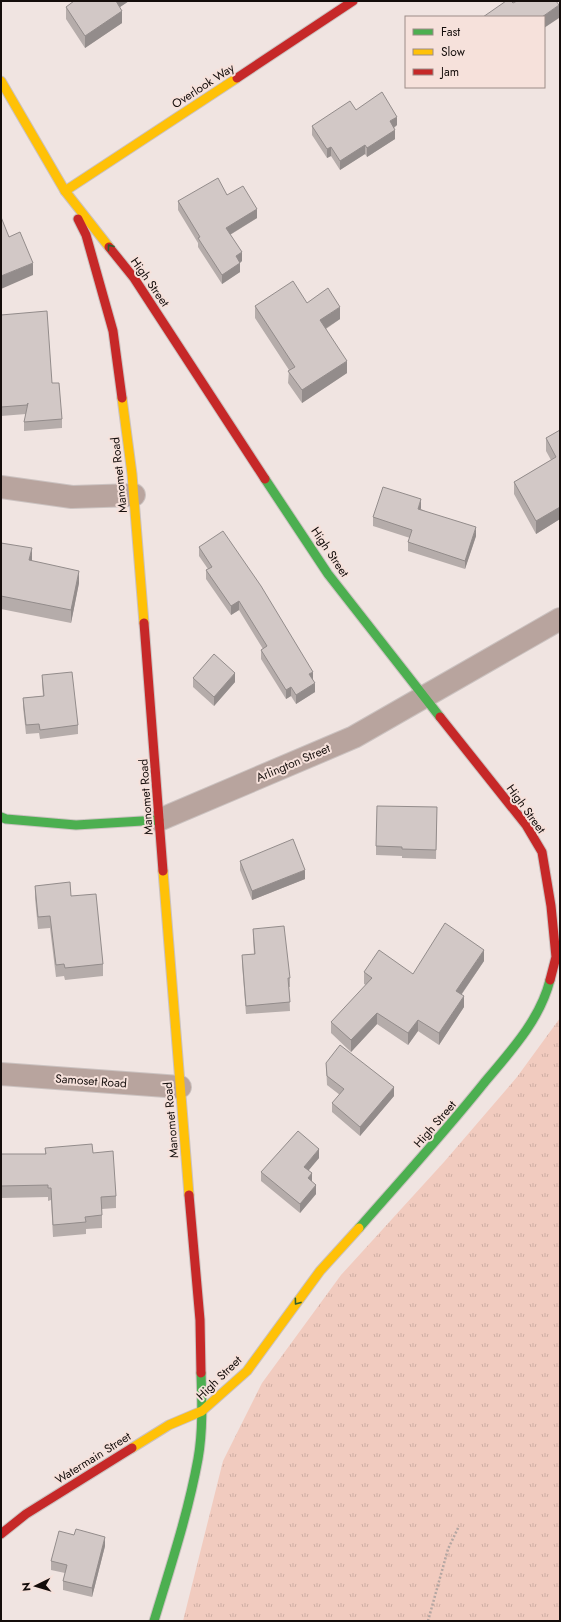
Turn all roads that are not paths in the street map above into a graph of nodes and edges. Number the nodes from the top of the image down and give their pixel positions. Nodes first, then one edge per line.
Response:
1 (354, 1) edge
2 (1, 82) edge
3 (65, 191) junction
4 (1, 487) edge
5 (134, 496) junction
6 (560, 619) edge
7 (424, 697) junction
8 (1, 817) edge
9 (159, 820) junction
10 (1, 1074) edge
11 (180, 1087) junction
12 (202, 1411) junction
13 (1, 1534) edge
14 (154, 1621) edge

1 - 3 street, Overlook Way
2 - 3 street, High Street
3 - 5 street, Manomet Road
7 -> 3 street, High Street
4 - 5 street
5 - 9 street, Manomet Road
6 - 7 street, Arlington Street
7 - 9 street, Arlington Street
7 -> 12 street, High Street
8 - 9 street, Arlington Street
9 - 11 street, Manomet Road
10 - 11 street, Samoset Road
11 - 12 street, Manomet Road
12 - 13 street, Watermain Street
12 - 14 street, High Street

